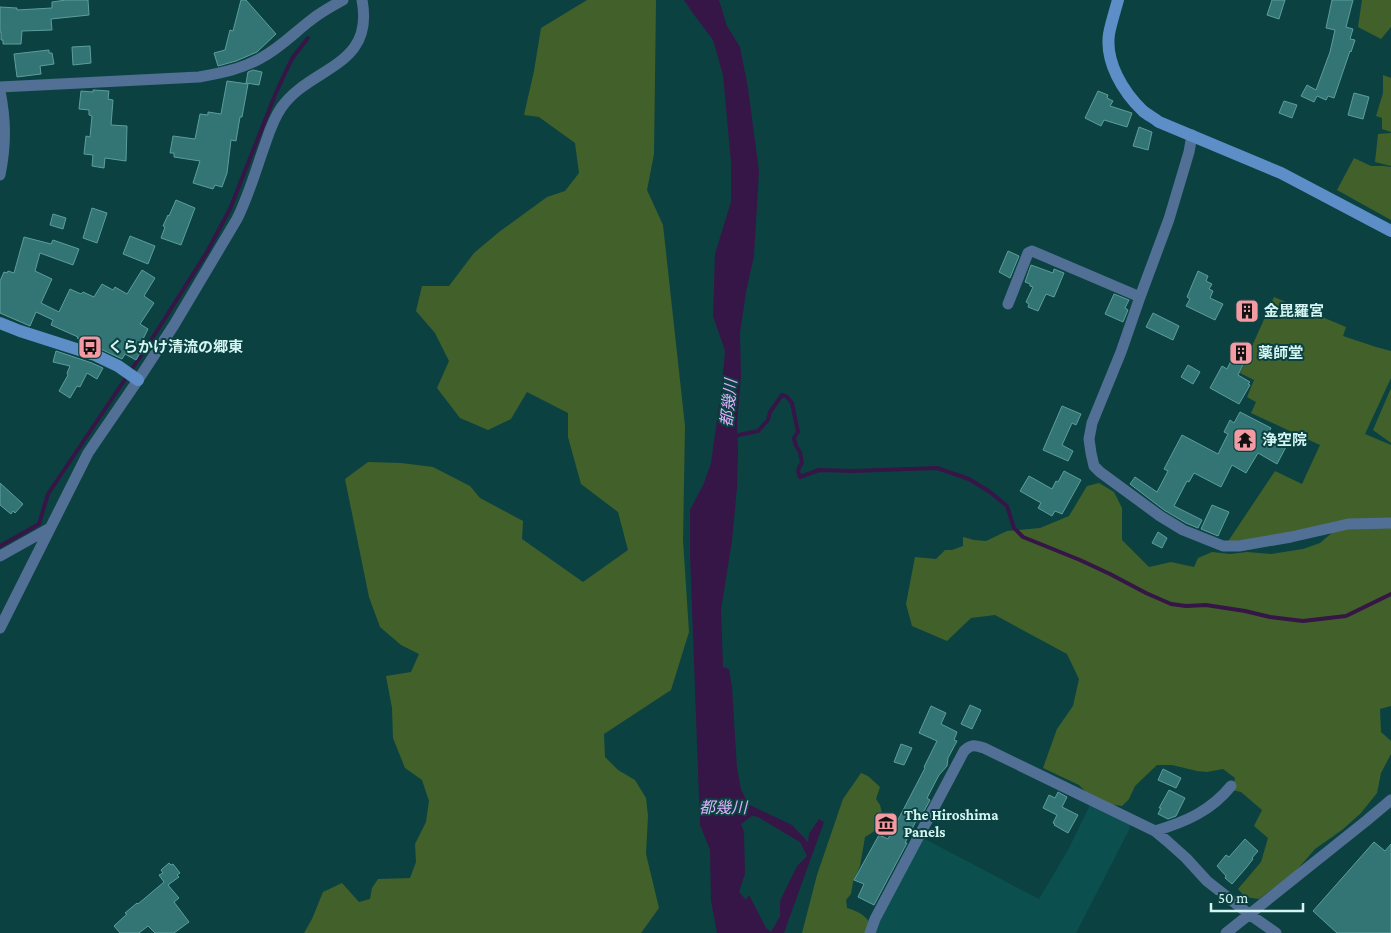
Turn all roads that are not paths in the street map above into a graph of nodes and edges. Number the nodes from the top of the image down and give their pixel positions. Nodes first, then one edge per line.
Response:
1 (343, 0) edge
2 (362, 0) edge
3 (1118, 0) edge
4 (0, 87) edge
5 (0, 91) edge
6 (1192, 135) junction
7 (0, 176) edge
8 (1391, 231) edge
9 (1140, 297) junction
10 (1008, 304) dead end
11 (0, 322) edge
12 (138, 380) junction
13 (1391, 523) edge
14 (50, 528) junction
15 (0, 556) edge
16 (0, 628) edge
17 (1232, 786) dead end
18 (1391, 800) edge
19 (1154, 831) junction
20 (1249, 914) junction
21 (870, 933) edge
22 (1226, 933) edge
23 (1276, 933) edge

1 - 4 street
2 - 12 street
3 - 6 street
5 - 7 street
6 - 8 street
6 - 9 street
9 - 10 street
9 - 13 street
11 - 12 street
12 - 14 street
14 - 15 street
14 - 16 street
17 - 19 street
18 - 20 street
19 - 20 street
19 - 21 street
20 - 22 street
20 - 23 street

